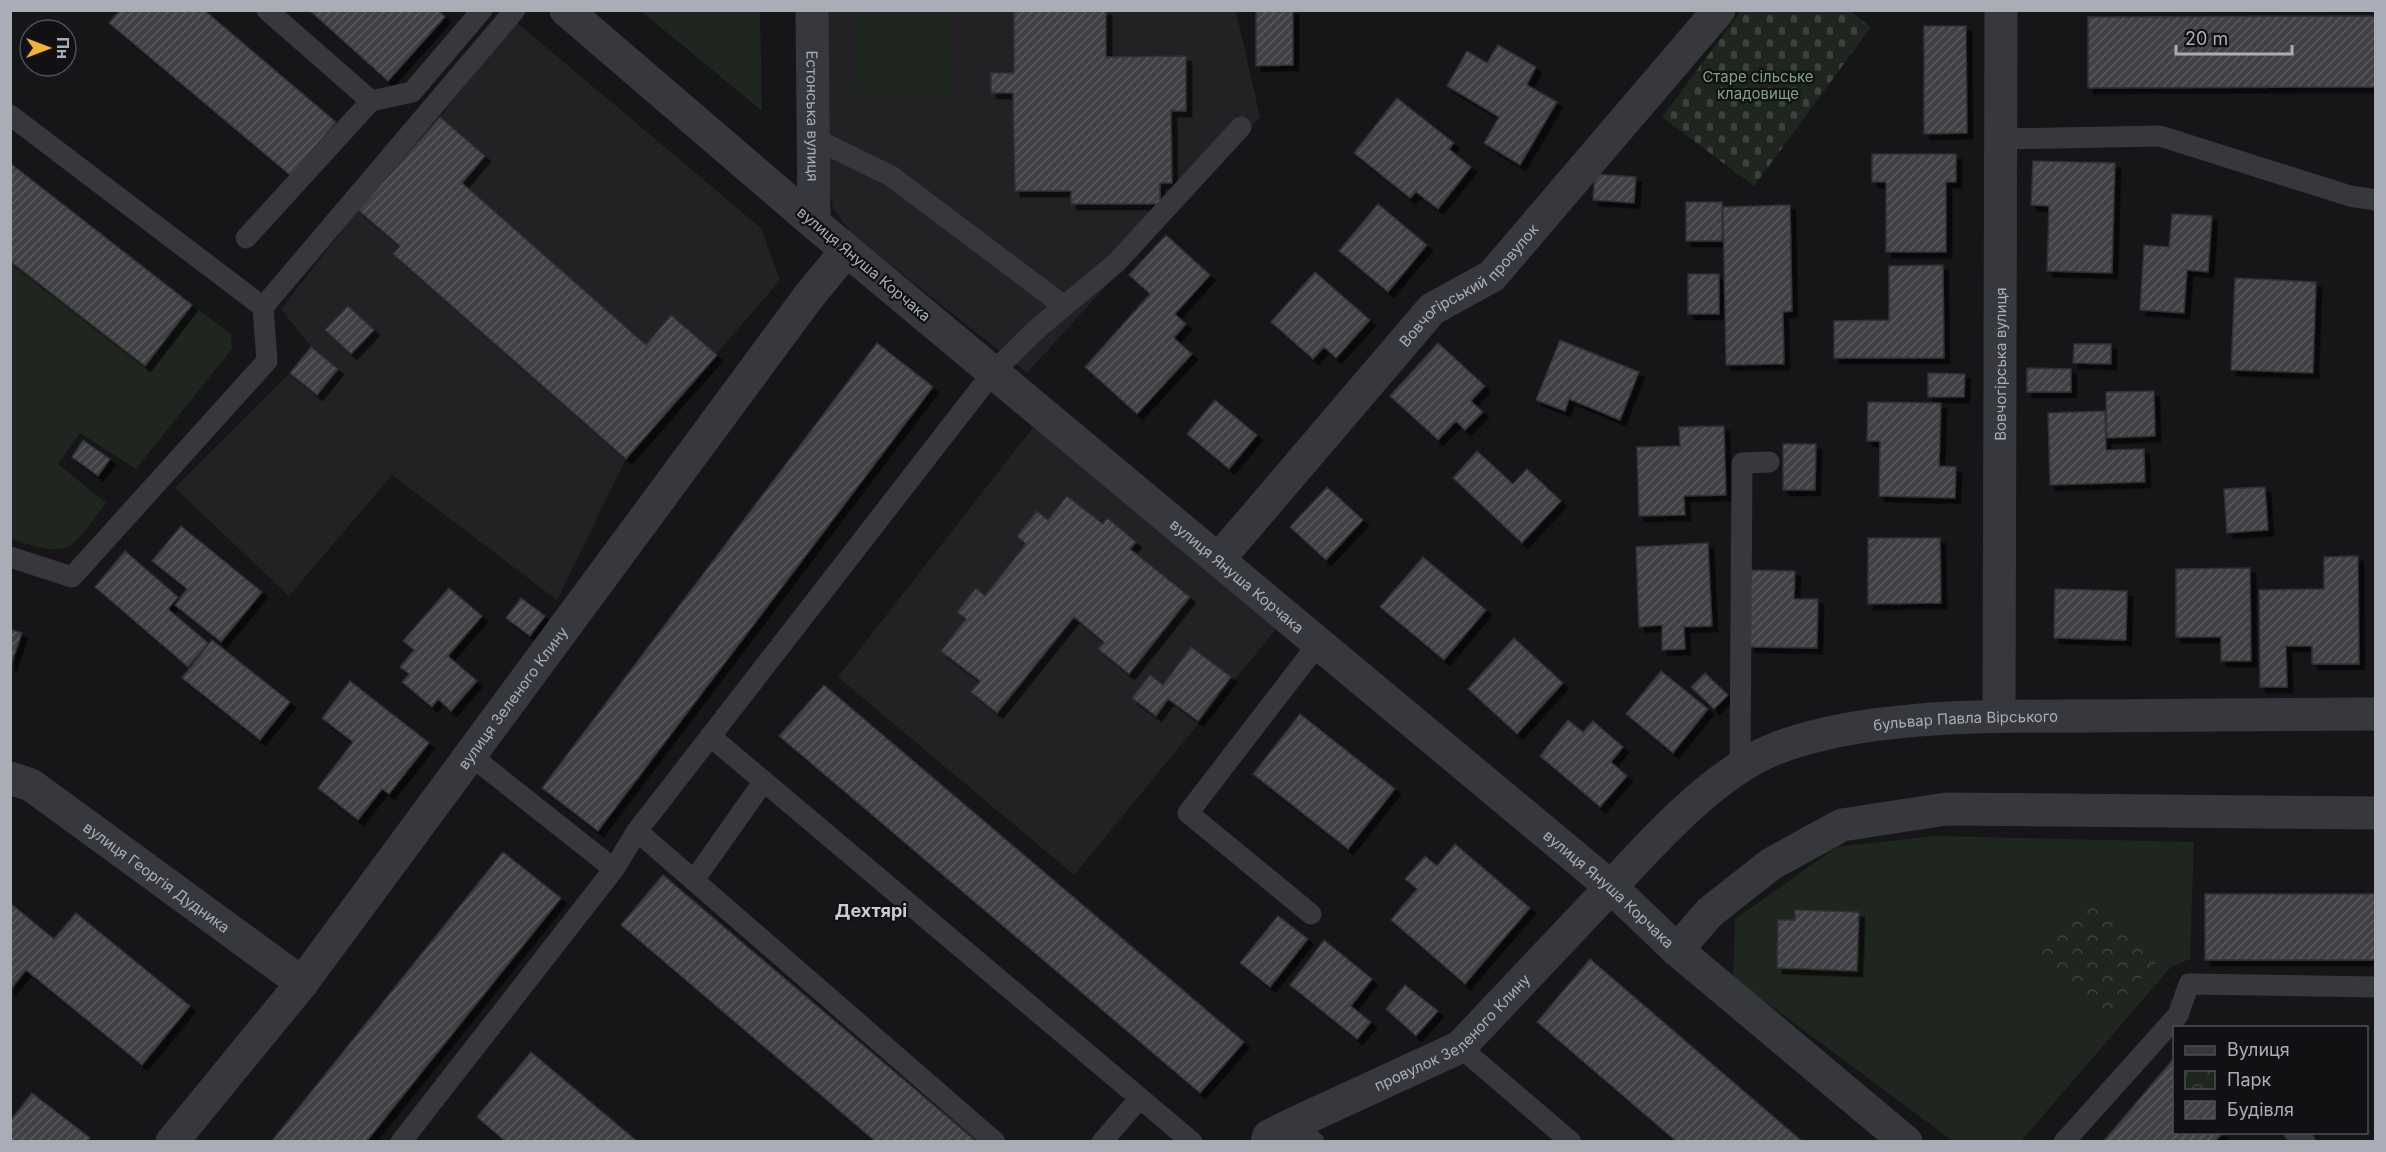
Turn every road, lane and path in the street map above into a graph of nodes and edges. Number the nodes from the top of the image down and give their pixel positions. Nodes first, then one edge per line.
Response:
1 (267, 10) edge
2 (482, 10) edge
3 (515, 10) edge
4 (566, 10) edge
5 (812, 10) edge
6 (1719, 10) edge
7 (2001, 10) edge
8 (371, 101) junction
9 (10, 115) edge
10 (1241, 128) dead end
11 (813, 138) junction
12 (2000, 139) junction
13 (2376, 200) edge
14 (814, 223) junction
15 (246, 238) dead end
16 (847, 250) junction
17 (1064, 306) junction
18 (263, 307) junction
19 (993, 372) junction
20 (1768, 462) dead end
21 (10, 557) edge
22 (1218, 560) junction
23 (1318, 644) junction
24 (2376, 714) edge
25 (1999, 716) junction
26 (710, 736) junction
27 (470, 755) junction
28 (1740, 769) junction
29 (10, 778) edge
30 (764, 781) junction
31 (2376, 813) edge
32 (637, 831) junction
33 (614, 869) junction
34 (694, 880) junction
35 (1611, 887) junction
36 (1311, 914) dead end
37 (1677, 950) junction
38 (302, 983) junction
39 (2376, 987) edge
40 (2171, 1029) edge
41 (1460, 1047) junction
42 (1139, 1099) junction
43 (1280, 1137) edge
44 (172, 1142) edge
45 (401, 1142) edge
46 (996, 1142) edge
47 (1102, 1142) edge
48 (1192, 1142) edge
49 (1571, 1142) edge
50 (1906, 1142) edge
51 (2064, 1142) edge

1 - 8 lane
2 - 8 lane
3 - 18 lane
4 - 14 street, вулиця Януша Корчака
5 - 11 street, Естонська вулиця
6 - 22 street, Вовчогірський провулок
7 - 12 street, Вовчогірська вулиця
8 - 15 lane
9 - 18 lane
10 - 17 lane
11 - 14 street, Естонська вулиця
11 - 17 lane
12 - 13 lane
12 - 25 street, Вовчогірська вулиця
14 - 16 street, вулиця Януша Корчака
16 - 19 street, вулиця Януша Корчака
16 - 27 street, вулиця Зеленого Клину
17 - 19 lane
18 - 21 lane
19 - 22 street, вулиця Януша Корчака
19 - 26 lane
20 - 28 lane
22 - 23 street, вулиця Януша Корчака
23 - 35 street, вулиця Януша Корчака
23 - 36 lane
24 - 25 street, бульвар Павла Вірського
25 - 28 street, бульвар Павла Вірського
26 - 30 lane
26 - 32 lane
27 - 33 lane
27 - 38 street, вулиця Зеленого Клину
28 - 35 street, бульвар Павла Вірського
29 - 38 street, вулиця Георгія Дудника
30 - 34 lane
30 - 42 lane
31 - 37 street
32 - 33 lane
32 - 34 lane
33 - 45 lane
34 - 46 lane
35 - 37 street, вулиця Януша Корчака
35 - 41 street, провулок Зеленого Клину
37 - 50 street, вулиця Януша Корчака
38 - 44 street, вулиця Зеленого Клину
39 - 40 lane
40 - 51 lane
41 - 43 street, провулок Зеленого Клину
41 - 49 lane
42 - 47 lane
42 - 48 lane

